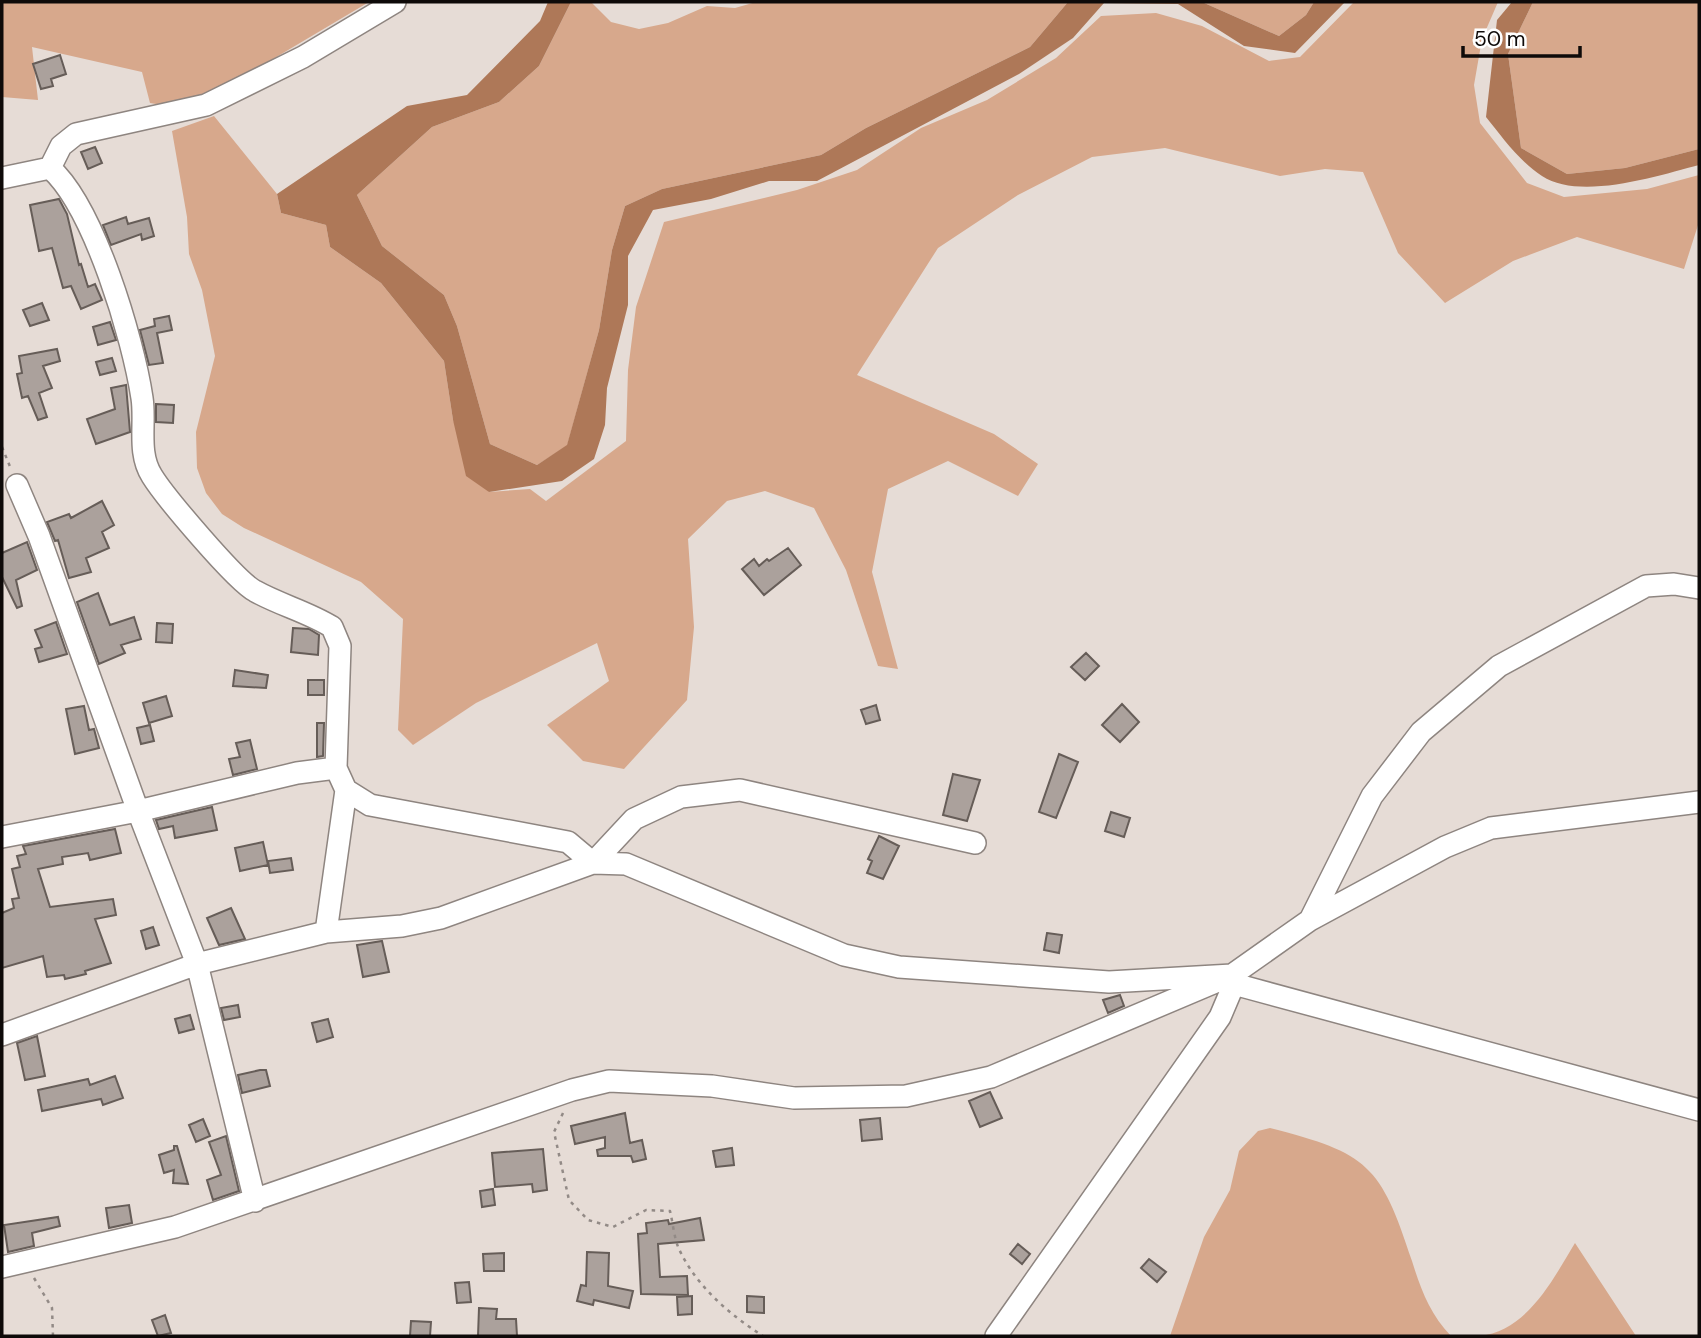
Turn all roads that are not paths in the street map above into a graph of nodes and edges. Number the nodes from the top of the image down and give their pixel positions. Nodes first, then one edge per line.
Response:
1 (395, 2) edge
2 (50, 168) junction
3 (2, 178) edge
4 (17, 485) road end
5 (1699, 588) edge
6 (336, 768) junction
7 (346, 790) junction
8 (1699, 802) edge
9 (138, 811) junction
10 (2, 837) edge
11 (975, 843) dead end
12 (593, 863) junction
13 (1310, 920) junction
14 (326, 932) junction
15 (197, 964) junction
16 (1233, 980) junction
17 (2, 1035) edge
18 (1699, 1110) edge
19 (255, 1202) junction
20 (2, 1267) edge
21 (996, 1336) edge

1 - 2 street
2 - 3 street
2 - 6 street
4 - 9 street
5 - 13 street
6 - 7 street
6 - 9 street
7 - 12 street
7 - 14 street
8 - 13 street
9 - 10 street
9 - 15 street
11 - 12 street
12 - 14 street
12 - 16 street
13 - 16 street
14 - 15 street
15 - 17 street
15 - 19 street
16 - 18 street
16 - 19 street
16 - 21 street
19 - 20 street

